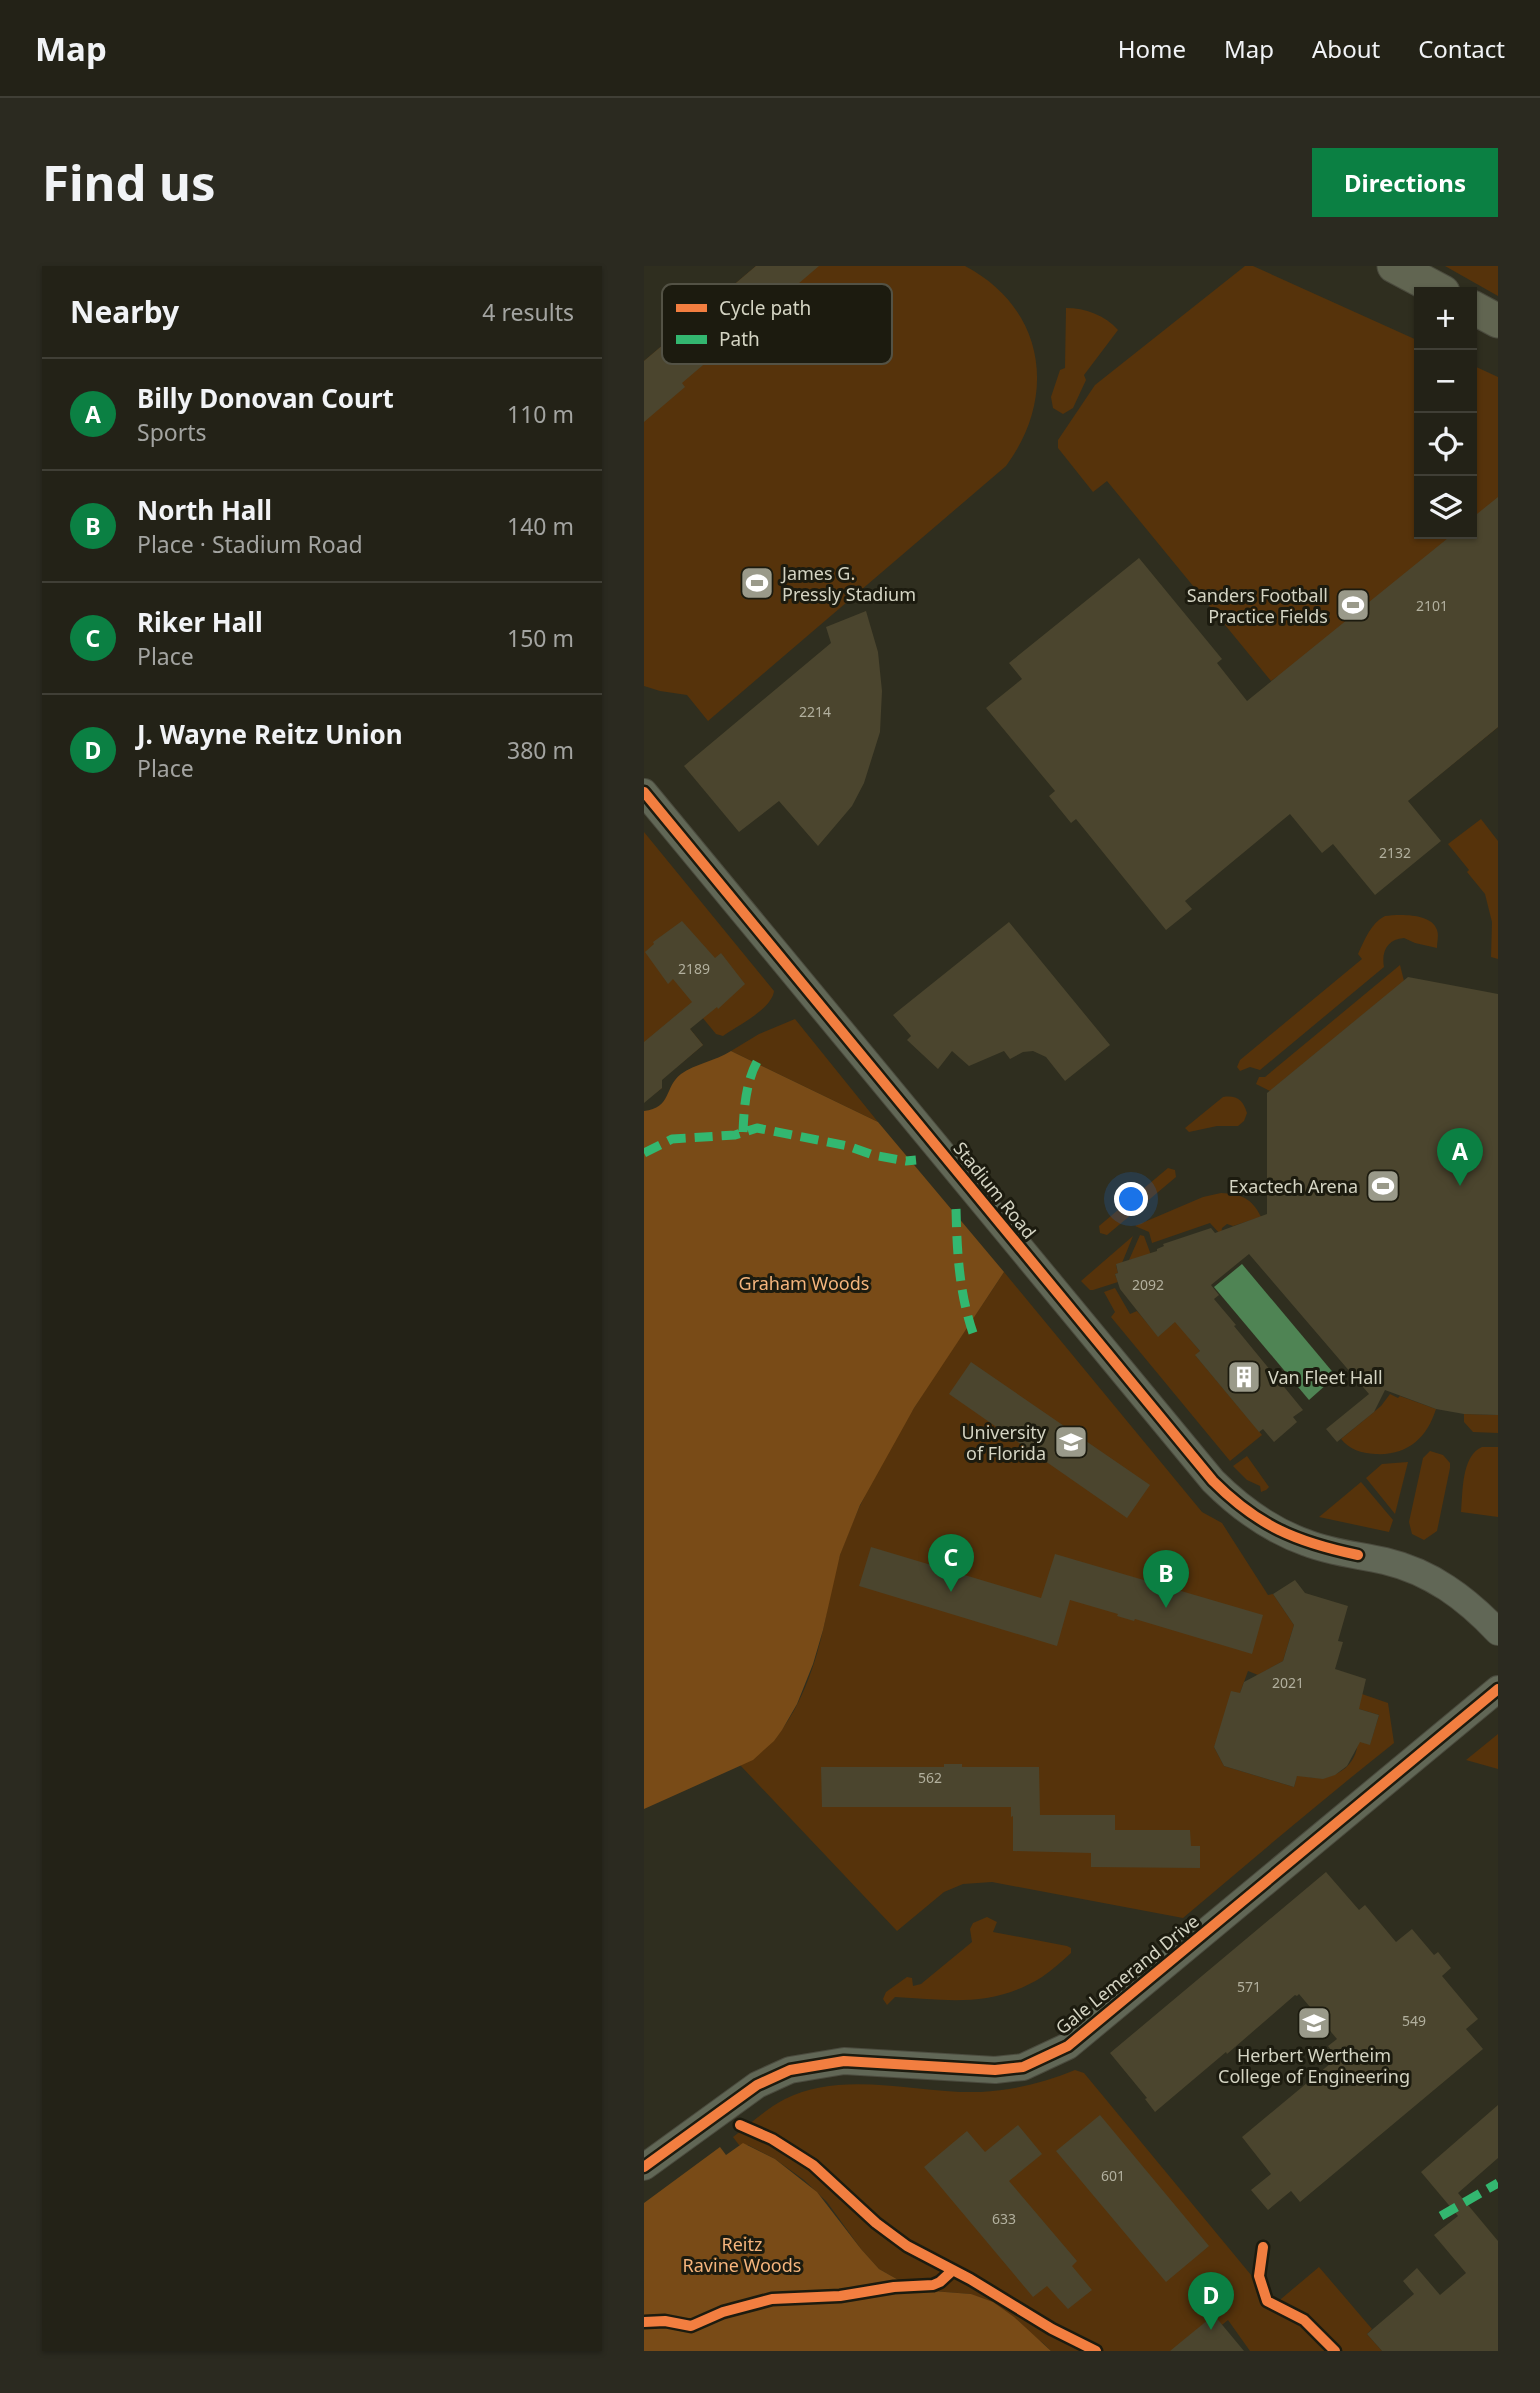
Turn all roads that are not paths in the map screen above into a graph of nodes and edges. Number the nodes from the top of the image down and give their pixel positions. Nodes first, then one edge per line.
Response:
1 (1394, 266) edge
2 (1434, 287) edge
3 (1477, 310) edge
4 (1498, 321) edge
5 (644, 792) edge
6 (1498, 1632) edge
7 (1498, 1689) edge
8 (644, 2167) edge

1 - 2 main road
3 - 4 main road
5 - 6 street, Stadium Road
7 - 8 street, Gale Lemerand Drive

